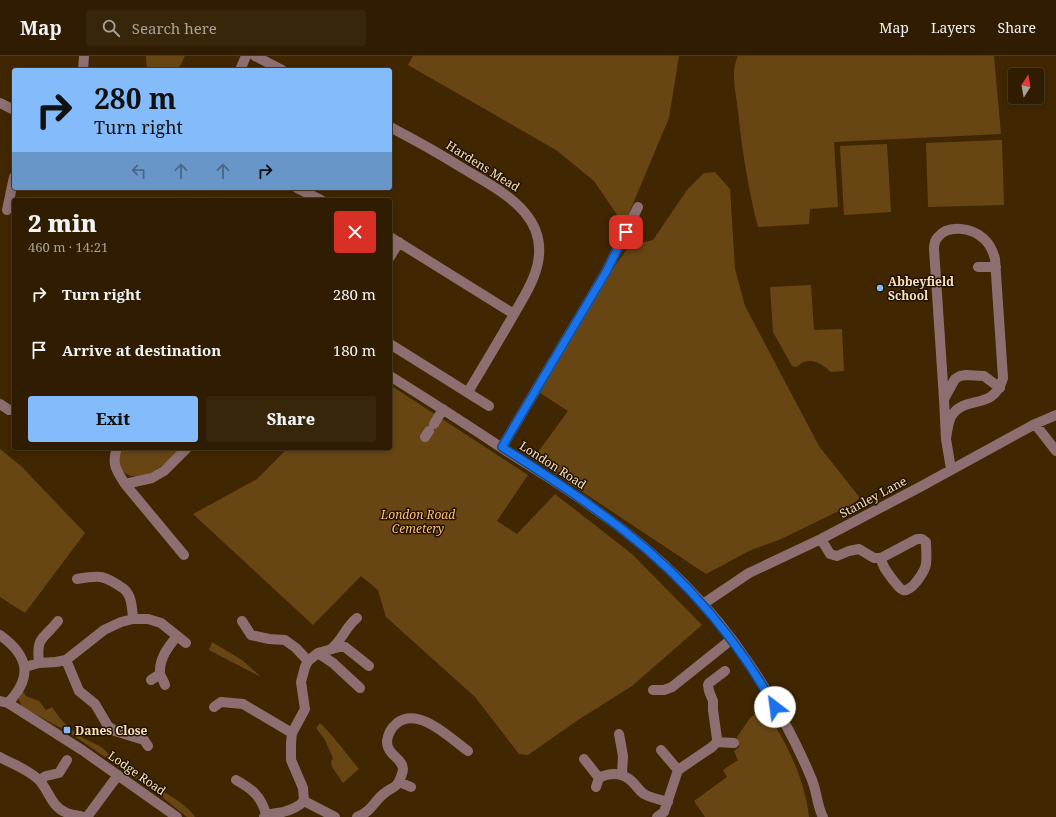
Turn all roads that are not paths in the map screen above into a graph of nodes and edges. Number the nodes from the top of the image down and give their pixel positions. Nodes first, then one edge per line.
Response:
1 (84, 56) edge
2 (246, 56) edge
3 (255, 56) edge
4 (83, 68) edge
5 (241, 68) edge
6 (278, 68) edge
7 (0, 103) edge
8 (12, 109) edge
9 (392, 128) edge
10 (12, 186) edge
11 (301, 190) edge
12 (317, 198) edge
13 (638, 207) dead end
14 (7, 210) edge
15 (394, 239) edge
16 (978, 267) dead end
17 (996, 267) junction
18 (514, 314) junction
19 (392, 345) edge
20 (392, 377) edge
21 (1000, 388) junction
22 (468, 392) junction
23 (944, 399) junction
24 (0, 404) edge
25 (489, 406) dead end
26 (443, 409) junction
27 (9, 410) dead end
28 (1056, 415) edge
29 (1035, 424) junction
30 (429, 431) dead end
31 (946, 439) junction
32 (502, 447) junction
33 (116, 450) edge
34 (185, 450) edge
35 (1056, 451) edge
36 (951, 469) junction
37 (125, 484) junction
38 (821, 539) junction
39 (184, 555) dead end
40 (881, 558) junction
41 (78, 579) dead end
42 (703, 604) junction
43 (133, 618) junction
44 (357, 618) dead end
45 (242, 621) dead end
46 (58, 622) dead end
47 (0, 635) edge
48 (177, 636) junction
49 (732, 639) junction
50 (186, 643) dead end
51 (332, 648) junction
52 (318, 653) junction
53 (66, 660) junction
54 (308, 661) junction
55 (40, 663) junction
56 (25, 666) junction
57 (369, 666) dead end
58 (725, 670) dead end
59 (160, 674) junction
60 (151, 680) dead end
61 (165, 685) dead end
62 (360, 688) dead end
63 (653, 690) dead end
64 (4, 702) edge
65 (214, 707) dead end
66 (292, 733) junction
67 (619, 734) dead end
68 (147, 741) dead end
69 (716, 742) junction
70 (734, 743) dead end
71 (662, 750) dead end
72 (468, 751) dead end
73 (0, 757) edge
74 (584, 759) dead end
75 (66, 760) dead end
76 (678, 770) junction
77 (118, 775) junction
78 (622, 775) junction
79 (39, 780) junction
80 (236, 780) dead end
81 (399, 782) junction
82 (411, 788) dead end
83 (304, 801) junction
84 (668, 802) junction
85 (265, 816) edge
86 (83, 817) edge
87 (87, 817) edge
88 (177, 817) edge
89 (335, 817) edge
90 (357, 817) edge
91 (658, 817) edge
92 (823, 817) edge

1 - 4 street
2 - 5 street
3 - 6 street
7 - 8 street
9 - 18 street, Hardens Mead
10 - 14 street
11 - 12 street
13 - 32 street
15 - 18 street
16 - 17 street
17 - 21 street
17 - 23 street
18 - 22 street, Hardens Mead
19 - 22 street
20 - 26 street, London Road
21 - 23 street
21 - 31 street
22 - 25 street
23 - 31 street
24 - 27 street
26 - 30 street
26 - 32 street, London Road
28 - 29 street, Stanley Lane
29 - 35 street
29 - 36 street, Stanley Lane
31 - 36 street
32 - 42 street, London Road
33 - 37 street
34 - 37 street
36 - 38 street, Stanley Lane
37 - 39 street
38 - 40 street
38 - 42 street, Stanley Lane
40 - 40 street
41 - 43 street
42 - 49 street, London Road
43 - 48 street
43 - 53 street
44 - 51 street
45 - 54 street
46 - 55 street
47 - 56 street
48 - 50 street
48 - 59 street
49 - 63 street
49 - 92 street, London Road
51 - 52 street
51 - 57 street
52 - 54 street
52 - 62 street
53 - 55 street
53 - 68 street
54 - 66 street
55 - 56 street
56 - 64 street
58 - 69 street
59 - 60 street
59 - 61 street
64 - 77 street, Lodge Road
65 - 66 street
66 - 83 street
67 - 78 street
69 - 70 street
69 - 76 street
71 - 76 street
72 - 81 street
73 - 79 street
74 - 78 street
75 - 79 street
76 - 84 street
77 - 87 street
77 - 88 street, Lodge Road
78 - 84 street
79 - 86 street
80 - 85 street
81 - 82 street
81 - 90 street
83 - 85 street
83 - 89 street
84 - 91 street

